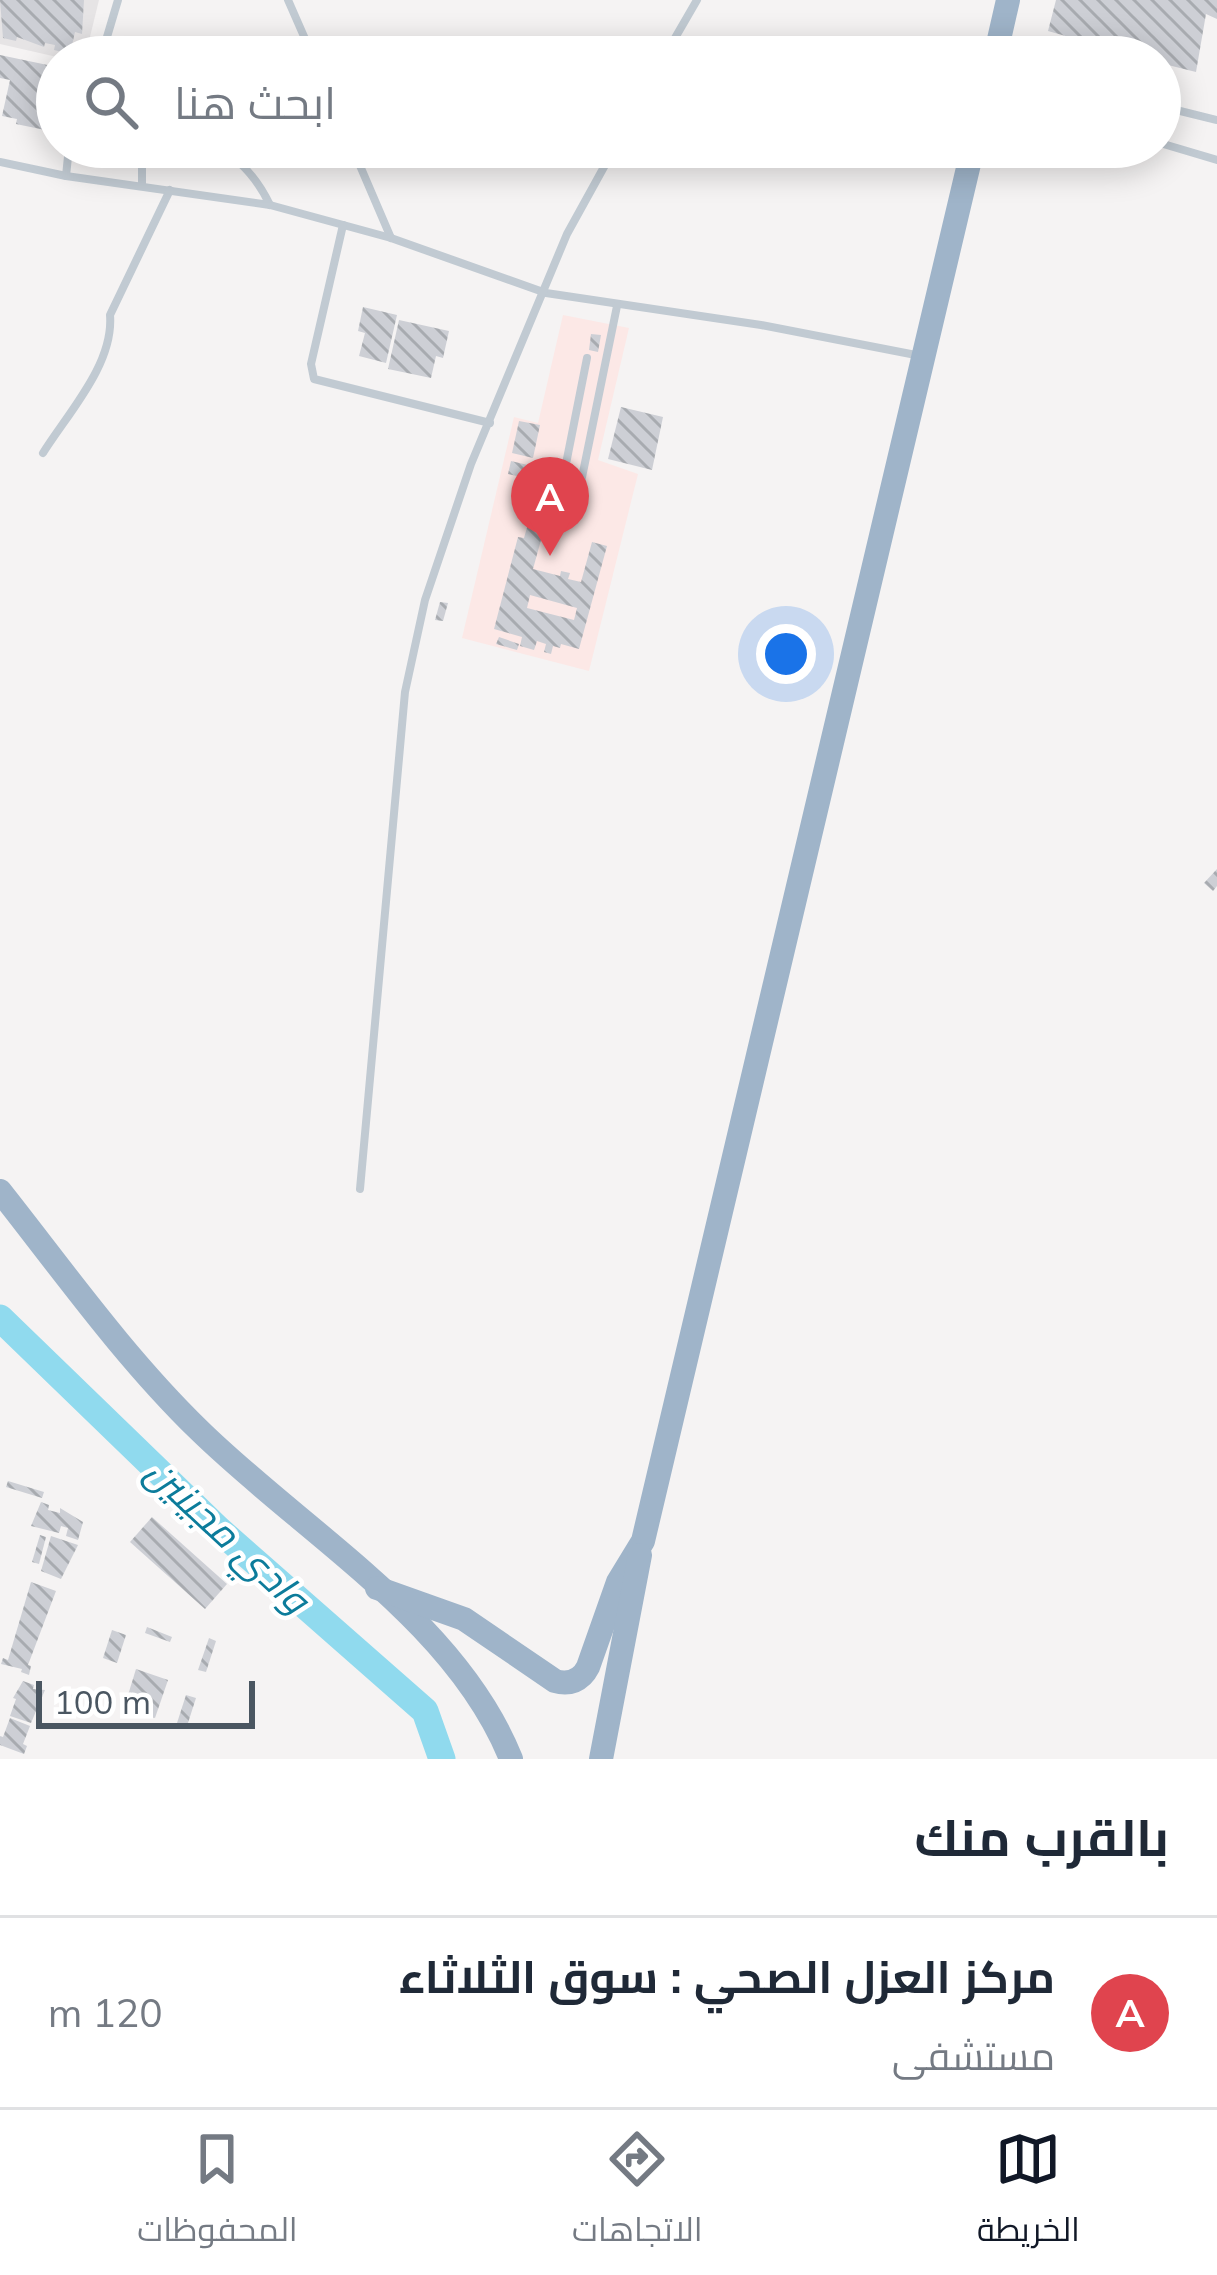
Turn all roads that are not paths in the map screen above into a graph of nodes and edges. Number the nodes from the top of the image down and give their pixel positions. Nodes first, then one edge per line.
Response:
1 (118, 0) edge
2 (288, 0) edge
3 (697, 0) edge
4 (1008, 0) edge
5 (107, 36) edge
6 (304, 36) edge
7 (676, 36) edge
8 (999, 36) edge
9 (1181, 111) edge
10 (1217, 120) edge
11 (1181, 149) edge
12 (1217, 160) edge
13 (0, 162) edge
14 (67, 168) edge
15 (142, 168) edge
16 (246, 168) edge
17 (361, 168) edge
18 (603, 168) edge
19 (968, 168) edge
20 (66, 176) junction
21 (142, 186) junction
22 (170, 190) junction
23 (270, 205) junction
24 (344, 225) junction
25 (391, 238) junction
26 (546, 293) junction
27 (616, 306) junction
28 (922, 356) junction
29 (587, 358) dead end
30 (491, 423) junction
31 (43, 453) dead end
32 (518, 487) dead end
33 (560, 494) junction
34 (360, 1189) dead end
35 (0, 1190) edge
36 (643, 1540) junction
37 (376, 1588) junction
38 (511, 1759) edge
39 (601, 1759) edge

1 - 5 lane
2 - 6 lane
3 - 7 lane
4 - 8 highway
9 - 10 lane
11 - 12 lane
13 - 20 lane
14 - 20 lane
15 - 21 lane
16 - 23 lane
17 - 25 lane
18 - 26 lane
19 - 28 highway
20 - 21 lane
21 - 22 lane
22 - 23 lane
22 - 31 lane
23 - 24 lane
24 - 25 lane
24 - 30 lane
25 - 26 lane
26 - 27 lane
26 - 30 lane
27 - 28 lane
27 - 33 lane
28 - 36 highway
29 - 33 lane
30 - 34 lane
32 - 33 lane
35 - 37 highway
36 - 37 highway
36 - 39 highway
37 - 38 highway

